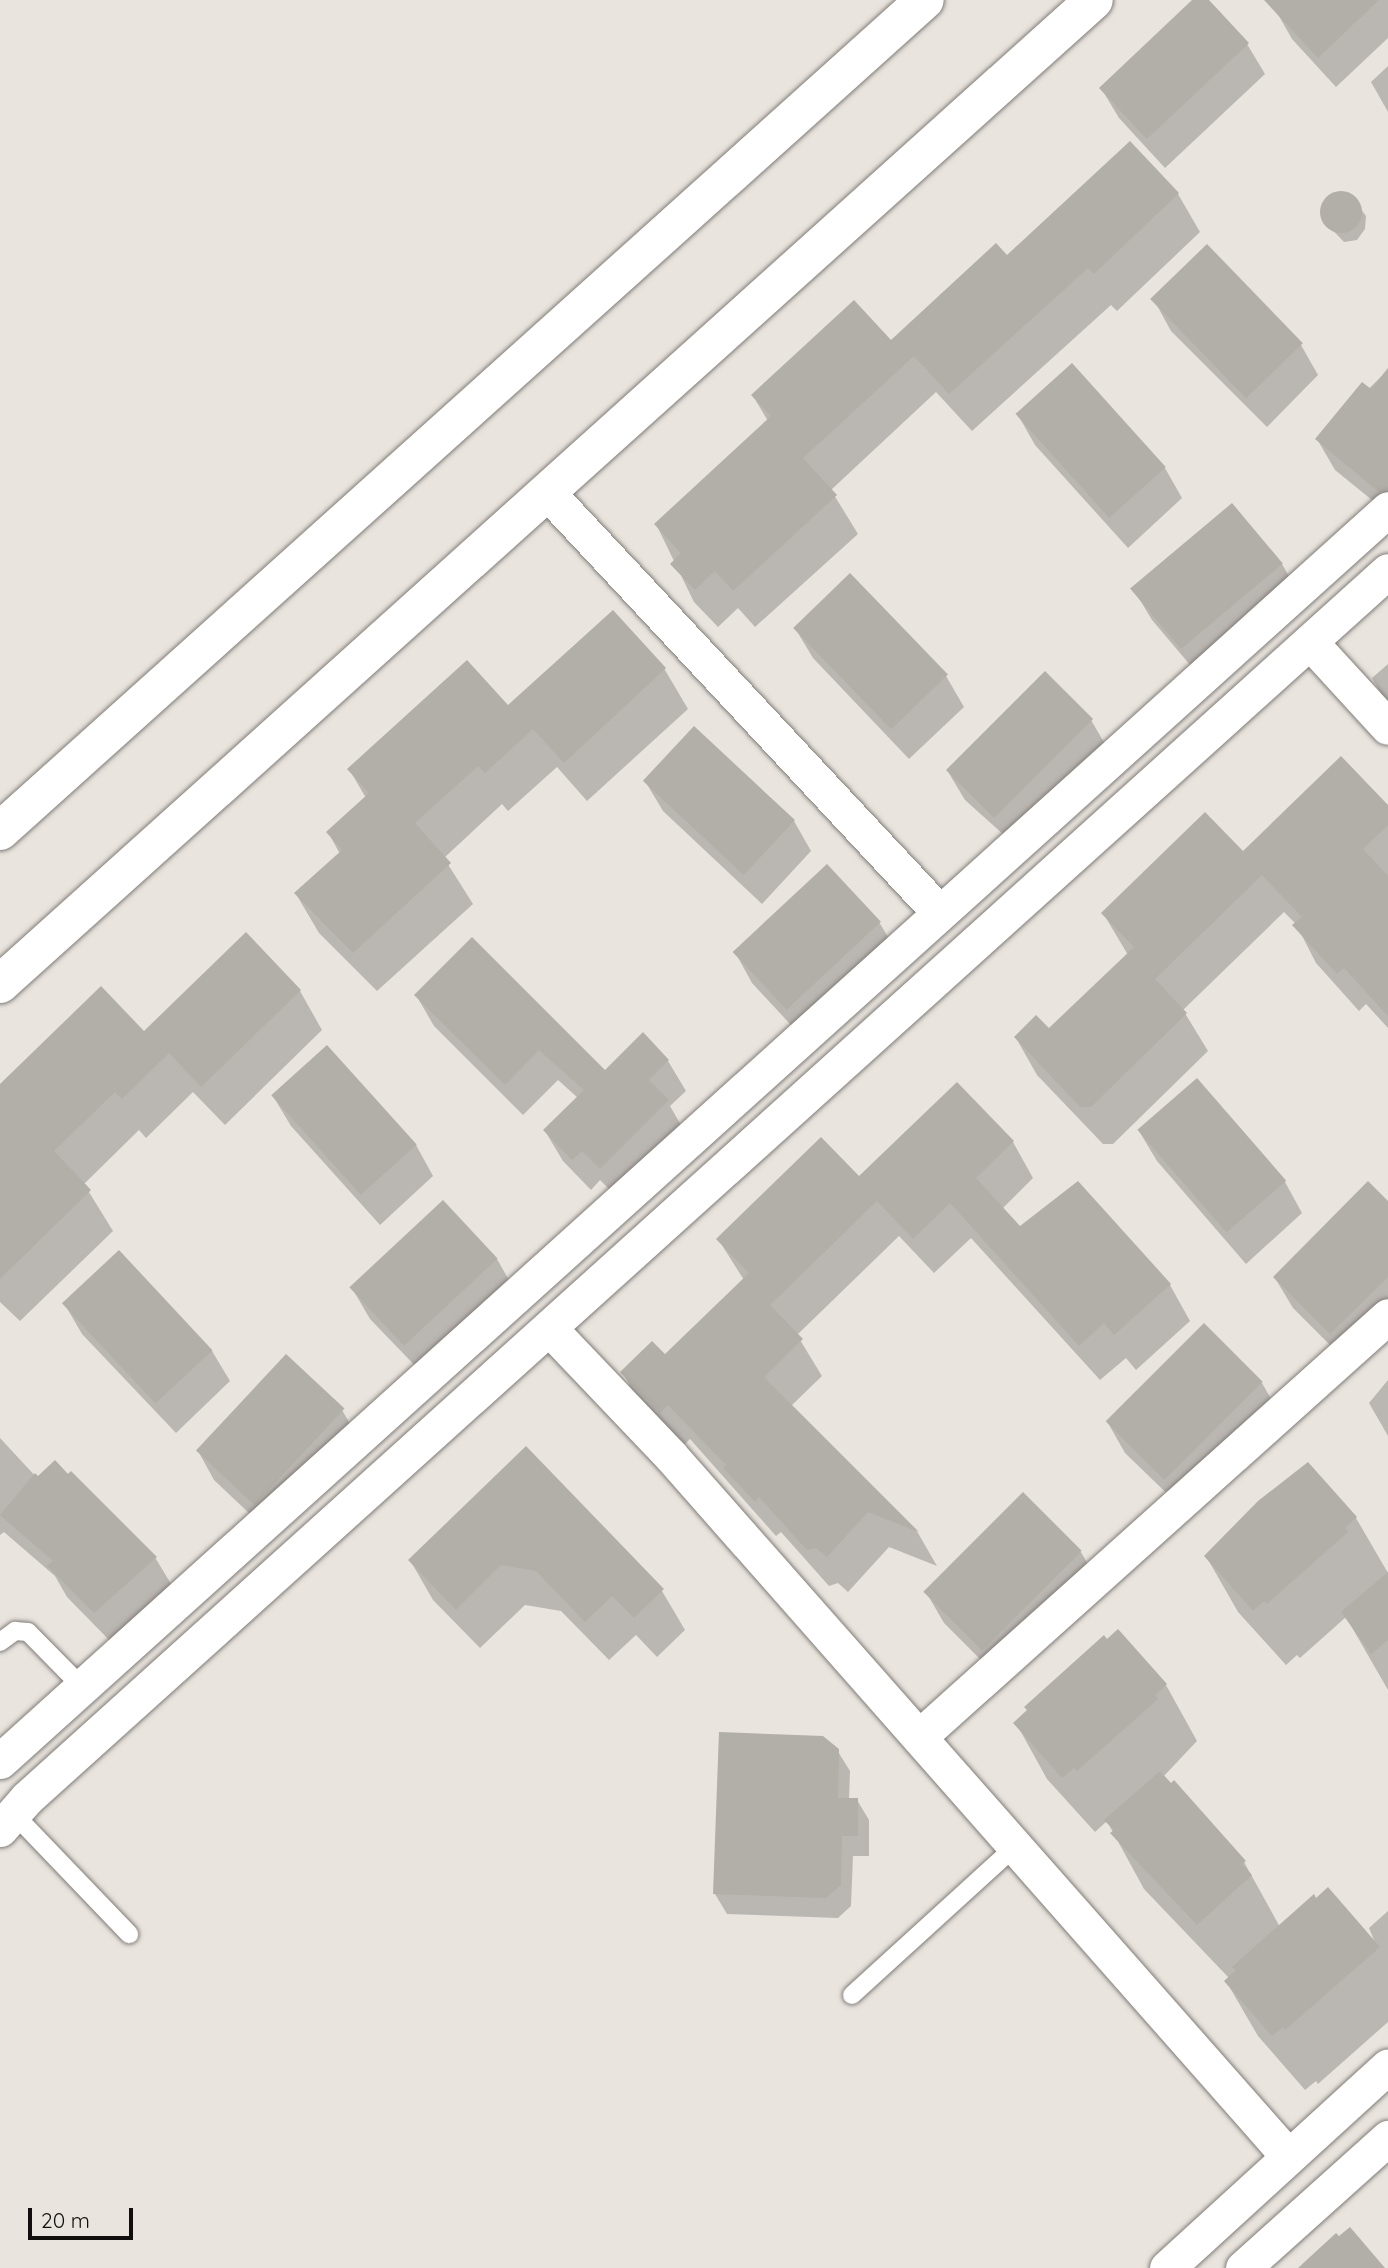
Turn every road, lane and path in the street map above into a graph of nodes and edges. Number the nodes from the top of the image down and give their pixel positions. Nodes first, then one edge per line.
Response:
1 (925, 0) edge
2 (1094, 0) edge
3 (546, 491) junction
4 (1388, 509) edge
5 (1388, 571) edge
6 (1310, 642) junction
7 (1388, 727) edge
8 (0, 831) edge
9 (940, 913) junction
10 (0, 985) edge
11 (1388, 1317) edge
12 (550, 1329) junction
13 (0, 1642) edge
14 (82, 1687) junction
15 (919, 1737) junction
16 (4, 1749) edge
17 (7, 1821) edge
18 (1017, 1844) junction
19 (129, 1934) dead end
20 (852, 1995) dead end
21 (1388, 2066) edge
22 (1388, 2138) edge
23 (1288, 2156) junction
24 (1167, 2268) edge
25 (1243, 2268) edge

1 - 8 street
2 - 3 street
3 - 9 street
3 - 10 street
4 - 9 street
5 - 6 street
6 - 7 street
6 - 12 street
9 - 14 street
11 - 15 street
12 - 15 street
12 - 17 street
13 - 14 lane
14 - 16 street
15 - 18 street
17 - 19 lane
18 - 20 lane
18 - 23 street
21 - 23 street
22 - 25 street
23 - 24 street

